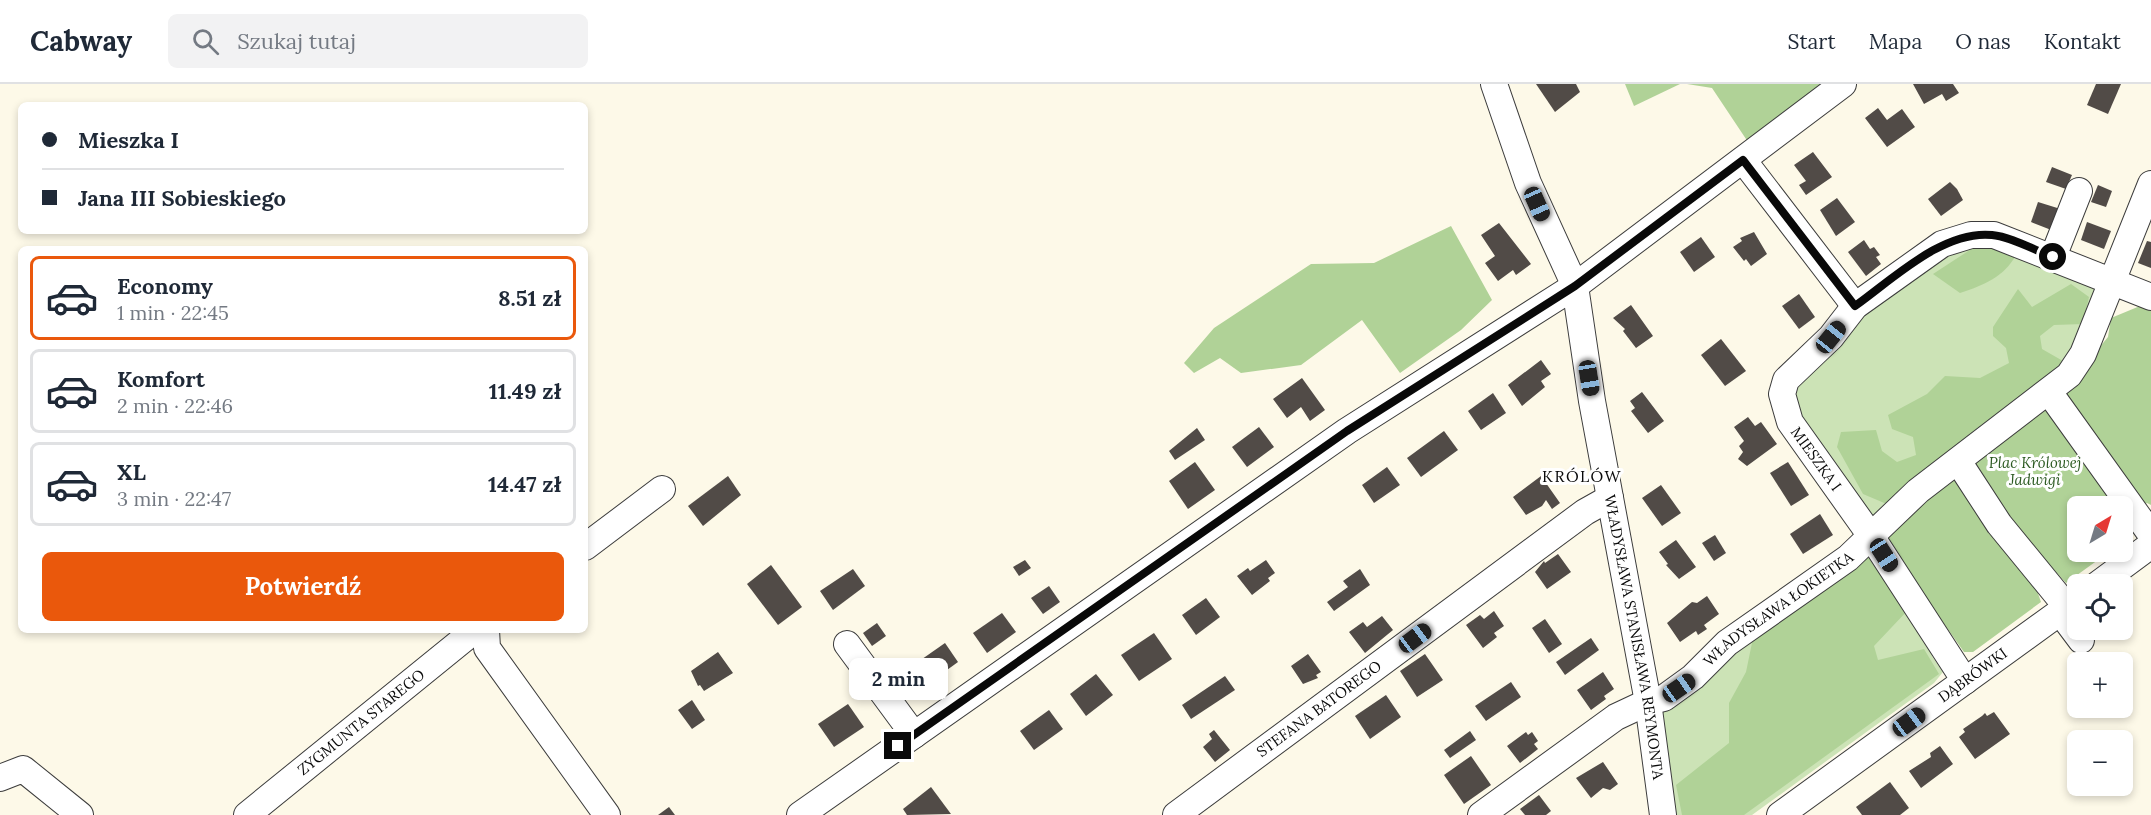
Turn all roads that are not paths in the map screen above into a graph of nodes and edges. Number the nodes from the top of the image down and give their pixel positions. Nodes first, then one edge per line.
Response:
1 (1494, 84) edge
2 (1844, 84) edge
3 (1743, 160) junction
4 (2151, 184) edge
5 (2079, 190) dead end
6 (2053, 257) junction
7 (2114, 281) junction
8 (1575, 286) junction
9 (2151, 297) edge
10 (1855, 306) junction
11 (2049, 392) junction
12 (1958, 461) junction
13 (662, 489) dead end
14 (1610, 498) junction
15 (1871, 536) junction
16 (2150, 539) edge
17 (588, 545) edge
18 (2110, 574) edge
19 (2067, 598) edge
20 (2067, 608) edge
21 (470, 633) edge
22 (486, 633) edge
23 (847, 644) dead end
24 (1965, 681) junction
25 (1648, 702) junction
26 (914, 735) junction
27 (11, 774) edge
28 (80, 815) edge
29 (247, 815) edge
30 (607, 815) edge
31 (800, 815) edge
32 (1176, 815) edge
33 (1481, 815) edge
34 (1663, 815) edge
35 (1780, 815) edge

1 - 8 street, WŁADYSŁAWA STANISŁAWA REYMONTA
2 - 3 street
3 - 8 street
3 - 10 street
4 - 7 street, WŁADYSŁAWA ŁOKIETKA
5 - 6 street
6 - 7 street, MIESZKA I
6 - 10 street, MIESZKA I
7 - 9 street, MIESZKA I
7 - 11 street, WŁADYSŁAWA ŁOKIETKA
8 - 14 street, WŁADYSŁAWA STANISŁAWA REYMONTA
8 - 26 street
10 - 15 street, MIESZKA I
11 - 12 street, WŁADYSŁAWA ŁOKIETKA
11 - 16 street
12 - 15 street, WŁADYSŁAWA ŁOKIETKA
12 - 19 street
13 - 17 street
14 - 25 street, WŁADYSŁAWA STANISŁAWA REYMONTA
14 - 32 street, STEFANA BATOREGO
15 - 24 street, MIESZKA I
15 - 25 street, WŁADYSŁAWA ŁOKIETKA
16 - 18 street
20 - 24 street, DĄBRÓWKI
21 - 29 street, ZYGMUNTA STAREGO
22 - 30 street
23 - 26 street
24 - 35 street, DĄBRÓWKI
25 - 33 street, WŁADYSŁAWA ŁOKIETKA
25 - 34 street, WŁADYSŁAWA STANISŁAWA REYMONTA
26 - 31 street
27 - 28 street

